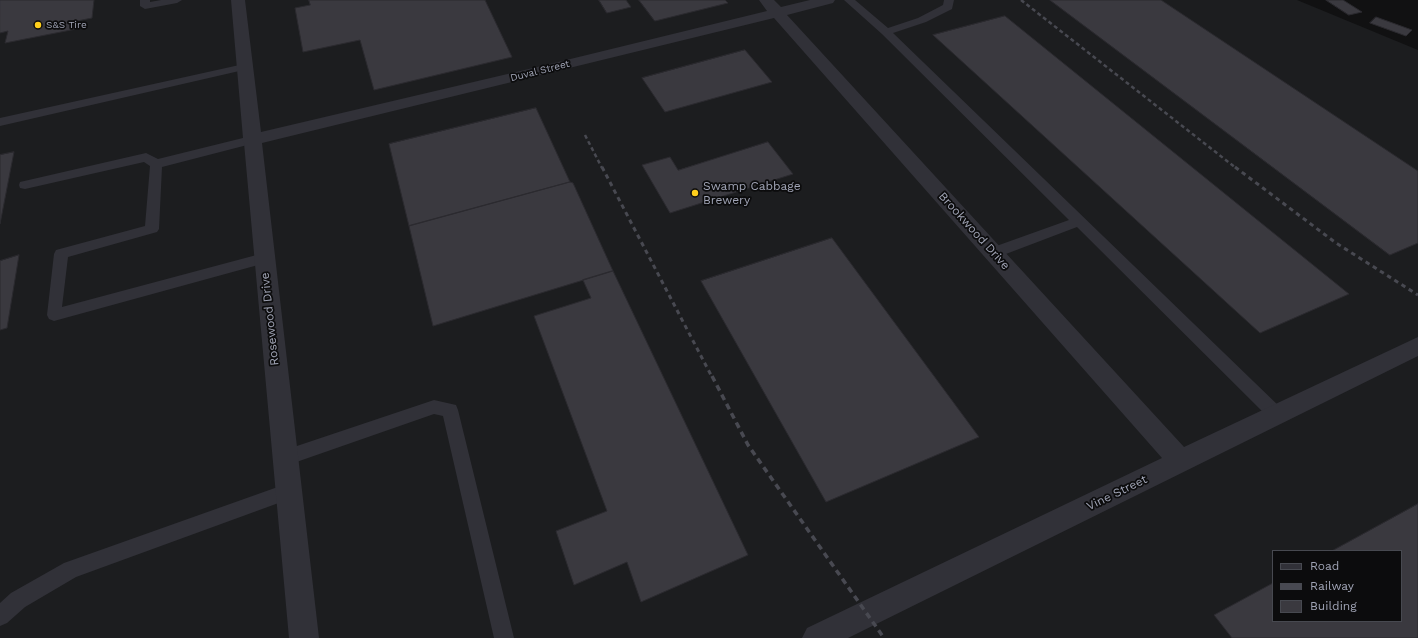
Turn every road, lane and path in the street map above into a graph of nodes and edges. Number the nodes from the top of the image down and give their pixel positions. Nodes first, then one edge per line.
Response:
1 (145, 0) edge
2 (177, 0) edge
3 (238, 0) edge
4 (828, 0) edge
5 (850, 0) edge
6 (949, 0) edge
7 (771, 6) edge
8 (886, 32) junction
9 (244, 67) junction
10 (0, 122) edge
11 (251, 140) junction
12 (156, 164) junction
13 (25, 185) dead end
14 (1080, 222) junction
15 (993, 252) junction
16 (264, 258) junction
17 (1418, 346) edge
18 (1277, 415) junction
19 (285, 458) junction
20 (1181, 462) junction
21 (289, 491) junction
22 (0, 616) edge
23 (304, 638) edge
24 (504, 638) edge
25 (817, 638) edge

1 - 2 lane
3 - 9 street, Rosewood Drive
4 - 7 street, Duval Street
5 - 8 lane
6 - 8 lane
7 - 11 street, Duval Street
7 - 15 street, Brookwood Drive
8 - 14 lane
9 - 10 lane
9 - 11 street, Rosewood Drive
11 - 12 lane
11 - 16 street, Rosewood Drive
12 - 13 lane
12 - 16 lane
14 - 15 lane
14 - 18 lane
15 - 20 street, Brookwood Drive
16 - 19 street, Rosewood Drive
17 - 18 street, Vine Street
18 - 20 street, Vine Street
19 - 21 street, Rosewood Drive
19 - 24 lane
20 - 25 street, Vine Street
21 - 22 lane
21 - 23 street, Rosewood Drive

